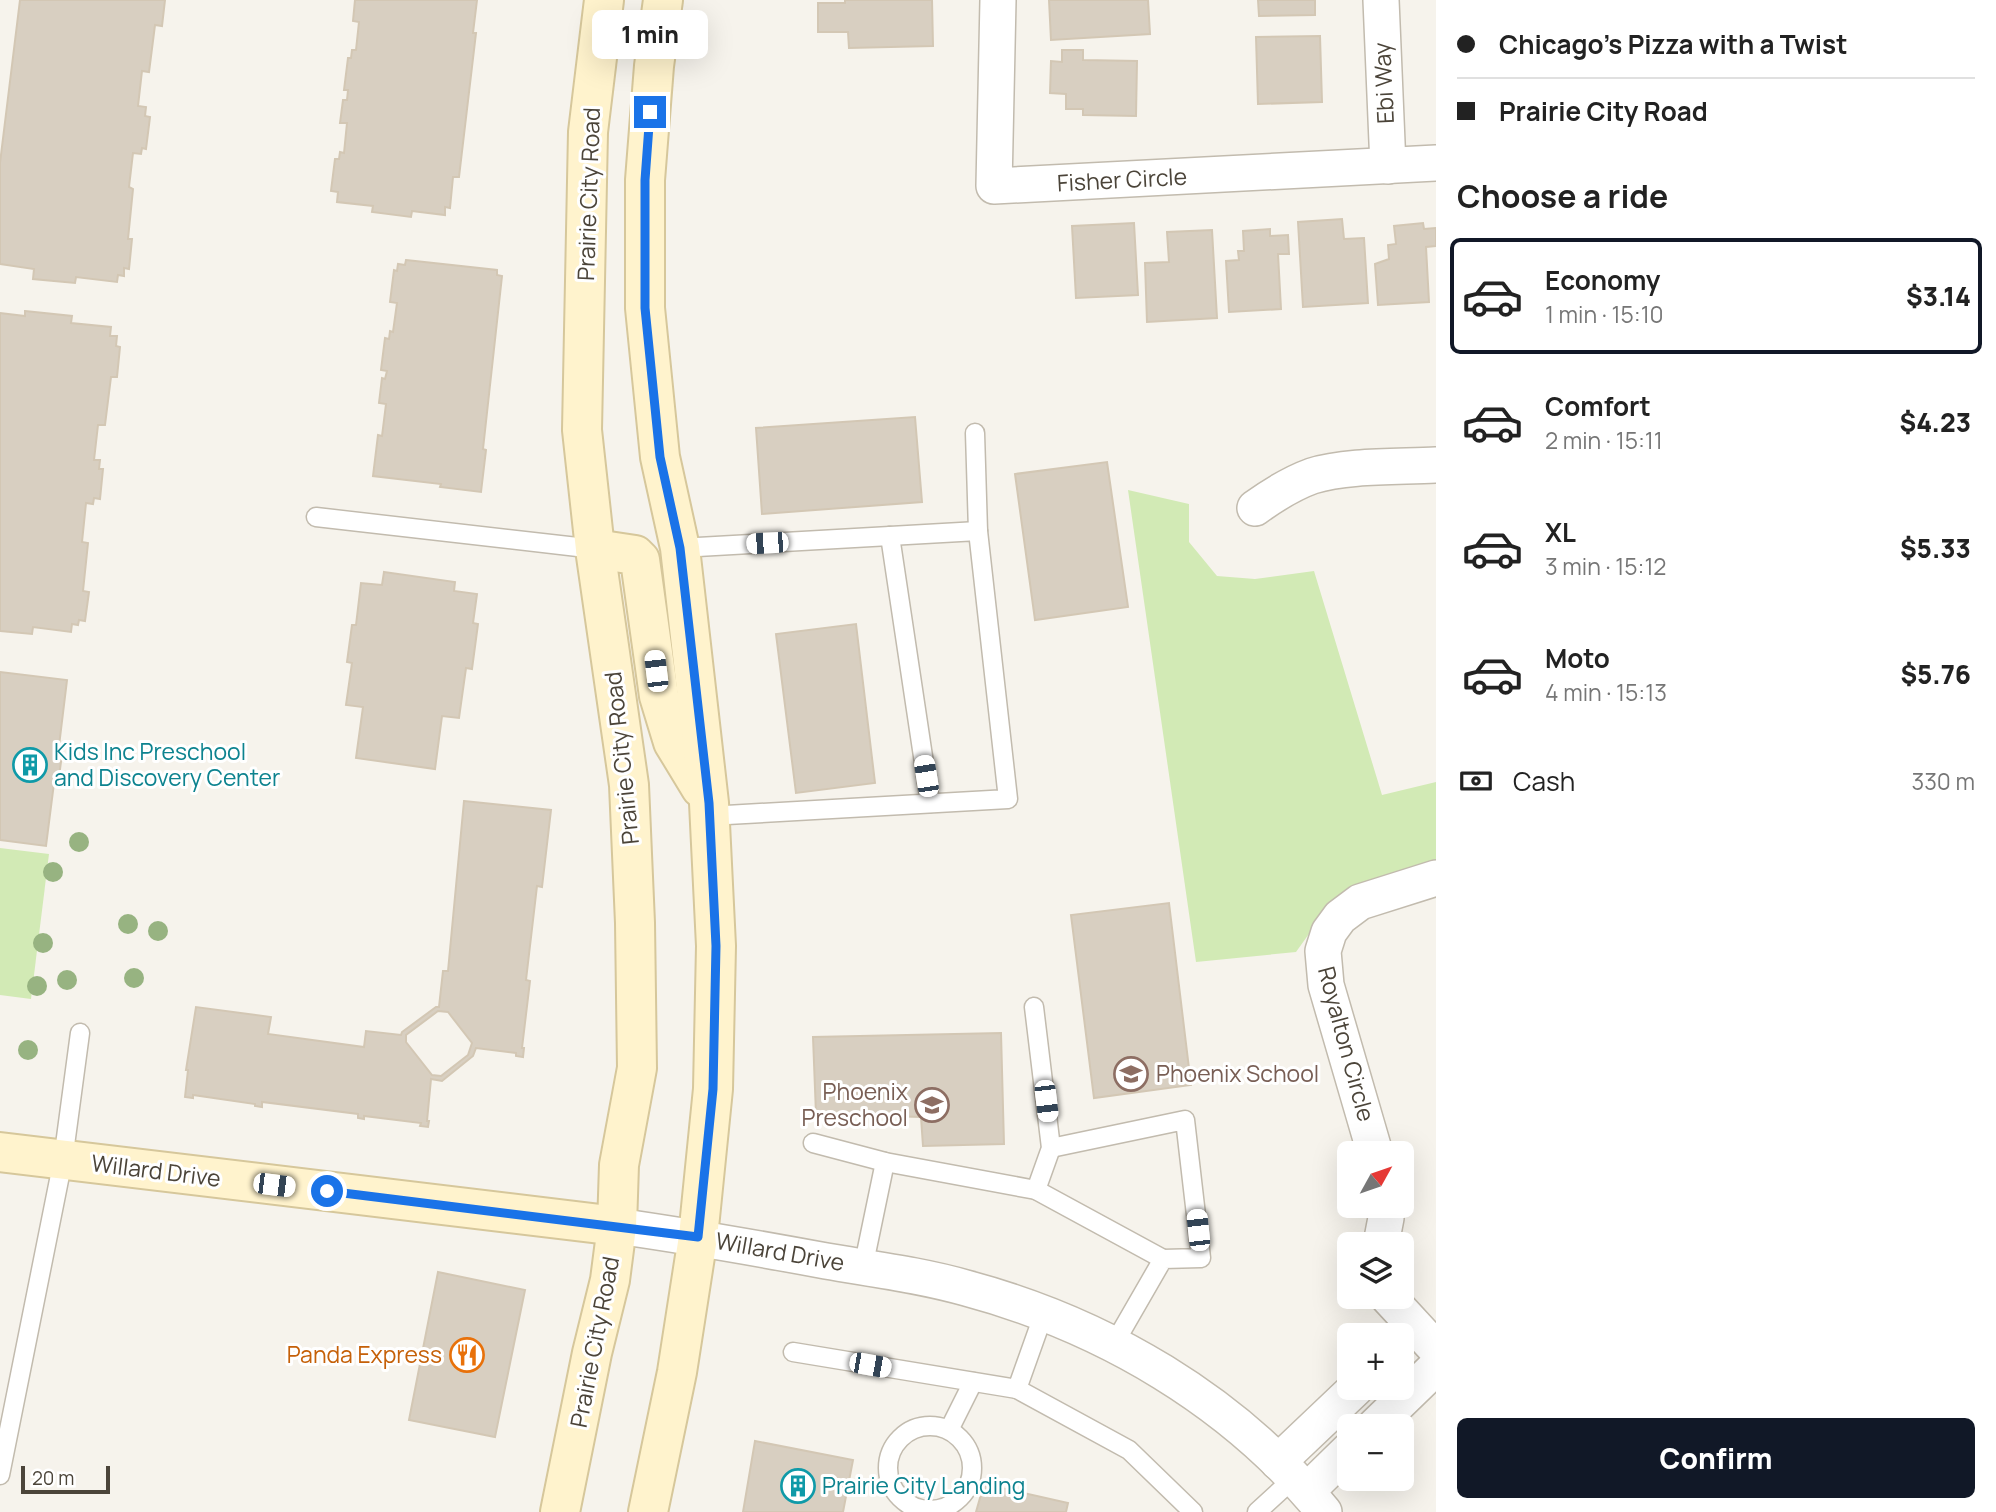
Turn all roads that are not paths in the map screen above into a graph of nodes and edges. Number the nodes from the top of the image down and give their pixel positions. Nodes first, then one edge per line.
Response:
1 (604, 0) edge
2 (663, 0) edge
3 (998, 0) edge
4 (1381, 0) edge
5 (1436, 163) edge
6 (1388, 166) junction
7 (975, 433) dead end
8 (1436, 465) edge
9 (1255, 508) dead end
10 (316, 517) dead end
11 (978, 531) junction
12 (890, 536) junction
13 (680, 548) junction
14 (595, 549) junction
15 (930, 803) junction
16 (708, 807) junction
17 (1436, 878) edge
18 (1034, 1007) dead end
19 (80, 1033) dead end
20 (1372, 1141) edge
21 (813, 1143) dead end
22 (1051, 1147) junction
23 (0, 1152) edge
24 (63, 1160) junction
25 (885, 1162) junction
26 (1036, 1190) junction
27 (617, 1226) junction
28 (698, 1237) junction
29 (1163, 1259) junction
30 (863, 1268) junction
31 (1396, 1309) edge
32 (1044, 1313) junction
33 (1418, 1340) edge
34 (1114, 1344) junction
35 (793, 1352) dead end
36 (1436, 1367) edge
37 (974, 1382) junction
38 (1017, 1389) junction
39 (1349, 1400) edge
40 (1387, 1414) edge
41 (949, 1430) junction
42 (1337, 1459) edge
43 (0, 1475) edge
44 (1301, 1486) edge
45 (560, 1512) edge
46 (648, 1512) edge
47 (1193, 1512) edge
48 (1256, 1512) edge

1 - 14 main road, Prairie City Road
2 - 13 main road
3 - 6 street, Fisher Circle
4 - 6 street, Ebi Way
5 - 6 street, Fisher Circle
7 - 11 lane
8 - 9 street
10 - 14 lane
11 - 12 lane
11 - 15 lane
12 - 13 lane
12 - 15 lane
13 - 16 main road
14 - 16 main road
14 - 27 main road, Prairie City Road
15 - 16 lane
16 - 28 main road
17 - 20 street, Royalton Circle
18 - 22 lane
19 - 24 lane
21 - 25 lane
22 - 26 lane
22 - 29 lane
23 - 24 main road, Willard Drive
24 - 27 main road, Willard Drive
24 - 43 lane
25 - 26 lane
25 - 30 lane
26 - 29 lane
27 - 28 street, Willard Drive
27 - 45 main road, Prairie City Road
28 - 30 street, Willard Drive
28 - 46 main road
29 - 34 lane
30 - 32 street, Willard Drive
31 - 33 street
32 - 34 street, Willard Drive
32 - 38 lane
34 - 44 street, Willard Drive
35 - 37 lane
36 - 40 street
37 - 38 lane
37 - 41 lane
38 - 47 lane
39 - 44 street
41 - 41 lane
42 - 44 street
44 - 48 lane

